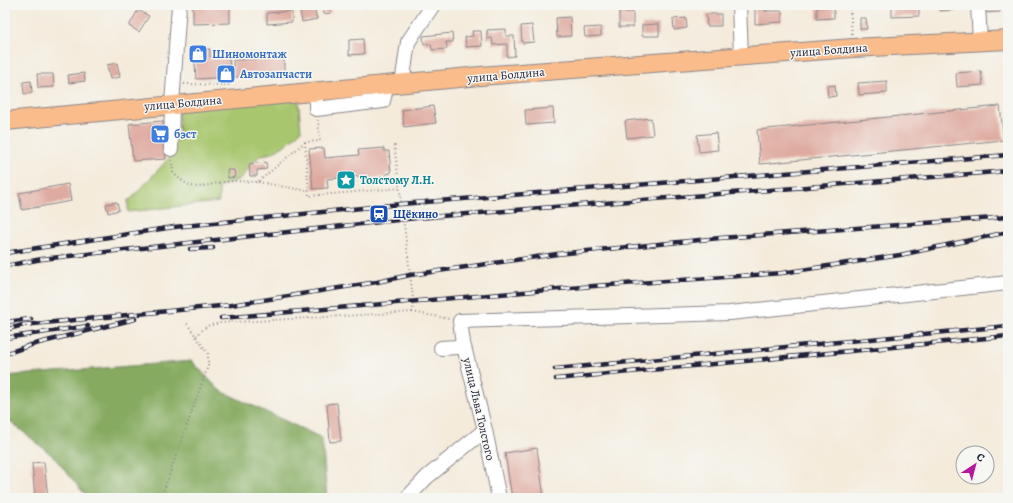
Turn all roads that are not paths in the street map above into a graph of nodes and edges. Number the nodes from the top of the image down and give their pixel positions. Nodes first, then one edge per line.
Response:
1 (179, 5) edge
2 (433, 5) edge
3 (739, 5) edge
4 (978, 5) edge
5 (980, 40) junction
6 (1008, 40) edge
7 (741, 56) junction
8 (394, 84) junction
9 (172, 104) junction
10 (5, 121) edge
11 (171, 149) road end
12 (1008, 283) edge
13 (464, 343) junction
14 (441, 348) dead end
15 (485, 430) junction
16 (407, 498) edge
17 (499, 498) edge

1 - 9 street
2 - 8 street
3 - 7 street
4 - 5 street
5 - 6 main road, улица Болдина
5 - 7 main road, улица Болдина
7 - 8 main road, улица Болдина
8 - 9 main road, улица Болдина
9 - 10 main road, улица Болдина
9 - 11 street
12 - 13 street, улица Льва Толстого
13 - 14 street
13 - 15 street, улица Льва Толстого
15 - 16 street
15 - 17 street, улица Льва Толстого

